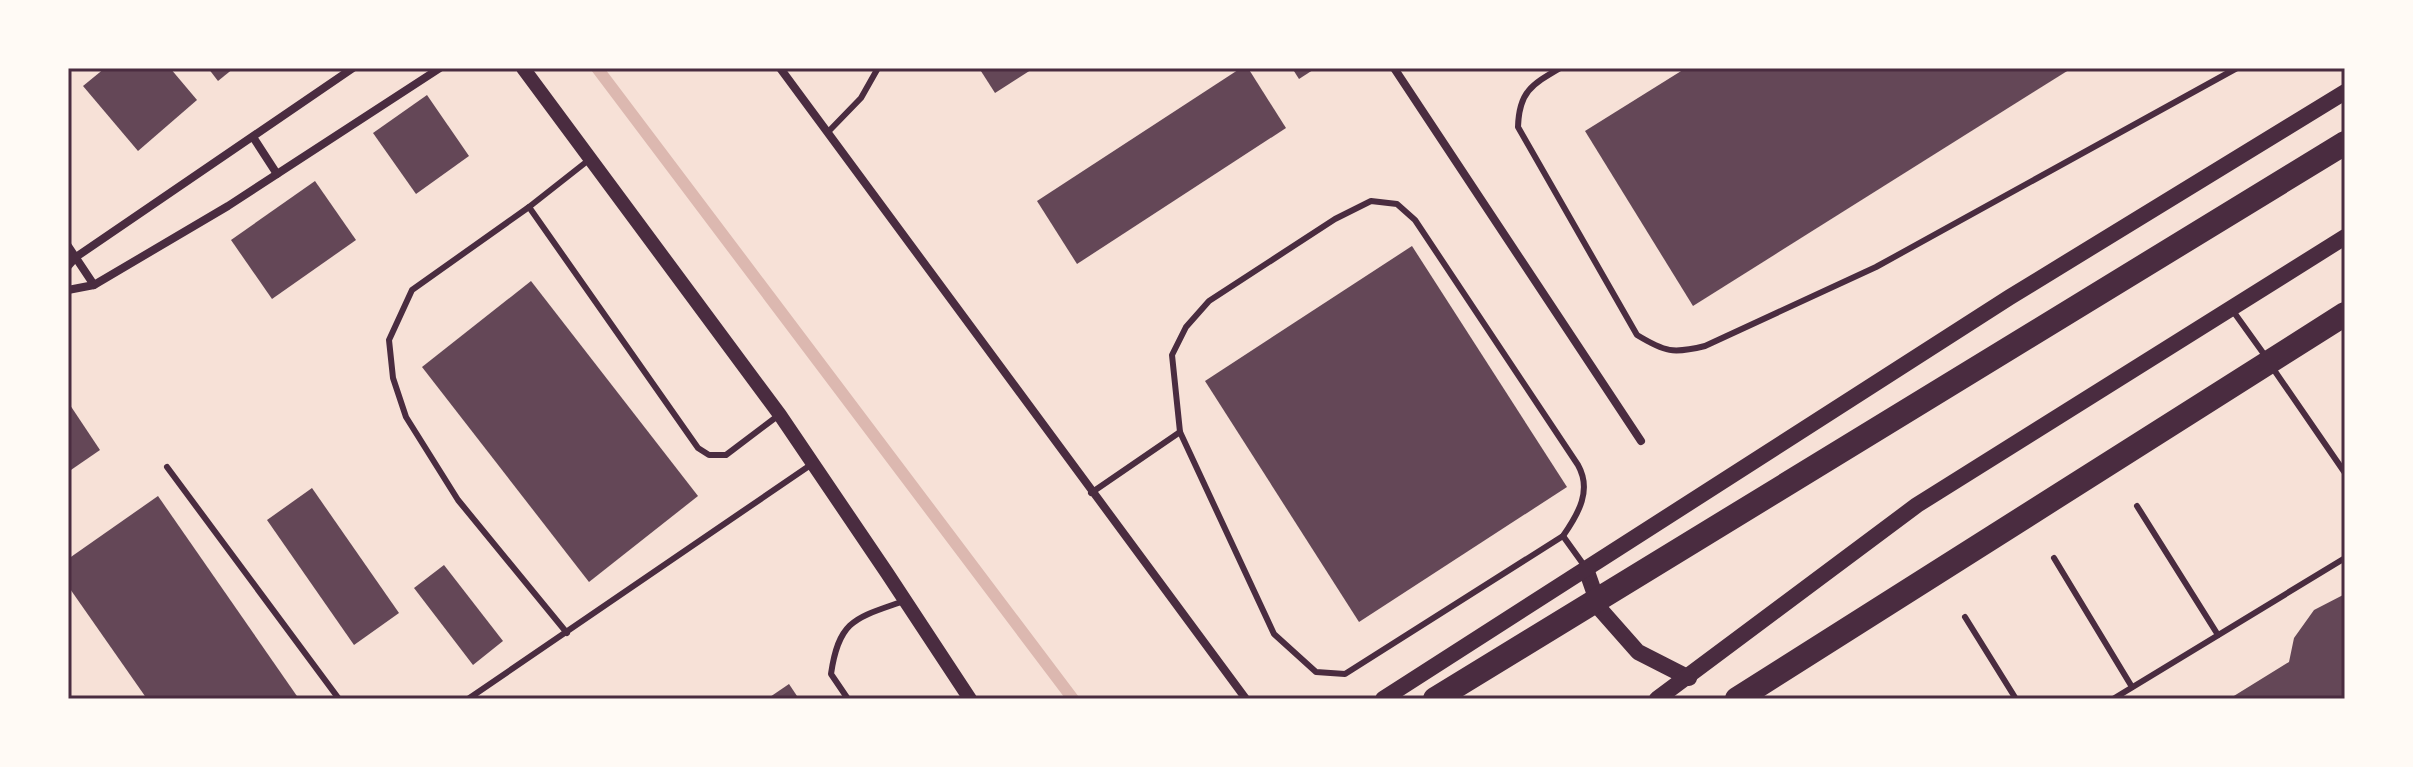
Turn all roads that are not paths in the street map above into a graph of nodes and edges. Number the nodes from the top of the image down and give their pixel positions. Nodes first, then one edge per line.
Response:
1 (353, 68) edge
2 (440, 68) edge
3 (523, 68) edge
4 (780, 68) edge
5 (878, 68) edge
6 (1394, 68) edge
7 (1560, 68) edge
8 (2237, 68) edge
9 (2345, 92) edge
10 (829, 131) junction
11 (253, 137) junction
12 (2345, 143) edge
13 (590, 159) junction
14 (277, 174) junction
15 (529, 207) junction
16 (2345, 237) edge
17 (68, 246) edge
18 (76, 257) junction
19 (68, 266) edge
20 (94, 285) junction
21 (68, 290) edge
22 (2231, 308) junction
23 (2345, 314) edge
24 (780, 415) junction
25 (1180, 432) junction
26 (1641, 441) dead end
27 (814, 463) junction
28 (167, 467) dead end
29 (2345, 473) edge
30 (1091, 493) junction
31 (2137, 506) dead end
32 (1563, 536) junction
33 (2054, 558) dead end
34 (2345, 558) edge
35 (1586, 569) junction
36 (905, 600) junction
37 (1965, 617) dead end
38 (567, 633) junction
39 (2218, 635) junction
40 (1689, 678) junction
41 (2132, 687) junction
42 (339, 699) edge
43 (468, 699) edge
44 (848, 699) edge
45 (970, 699) edge
46 (1246, 699) edge
47 (1383, 699) edge
48 (1435, 699) edge
49 (1657, 699) edge
50 (1737, 699) edge
51 (2016, 699) edge
52 (2113, 699) edge

1 - 11 street
2 - 14 street
3 - 13 street
4 - 10 street
5 - 10 lane
6 - 26 street
7 - 8 lane
9 - 35 main road
10 - 30 street
11 - 14 street
11 - 18 street
12 - 48 highway
13 - 15 lane
13 - 24 street
14 - 20 street
15 - 24 lane
15 - 38 lane
16 - 22 main road
17 - 18 street
18 - 19 street
18 - 20 street
20 - 21 street
22 - 29 lane
22 - 40 main road
23 - 50 highway
24 - 27 street
25 - 30 lane
25 - 32 lane
25 - 32 lane
27 - 36 street
27 - 38 lane
28 - 42 lane
30 - 46 street
31 - 39 lane
32 - 35 lane
33 - 41 lane
34 - 39 lane
35 - 40 main road
35 - 47 main road
36 - 44 lane
36 - 45 street
37 - 51 lane
38 - 43 lane
39 - 41 lane
40 - 49 main road
41 - 52 lane

